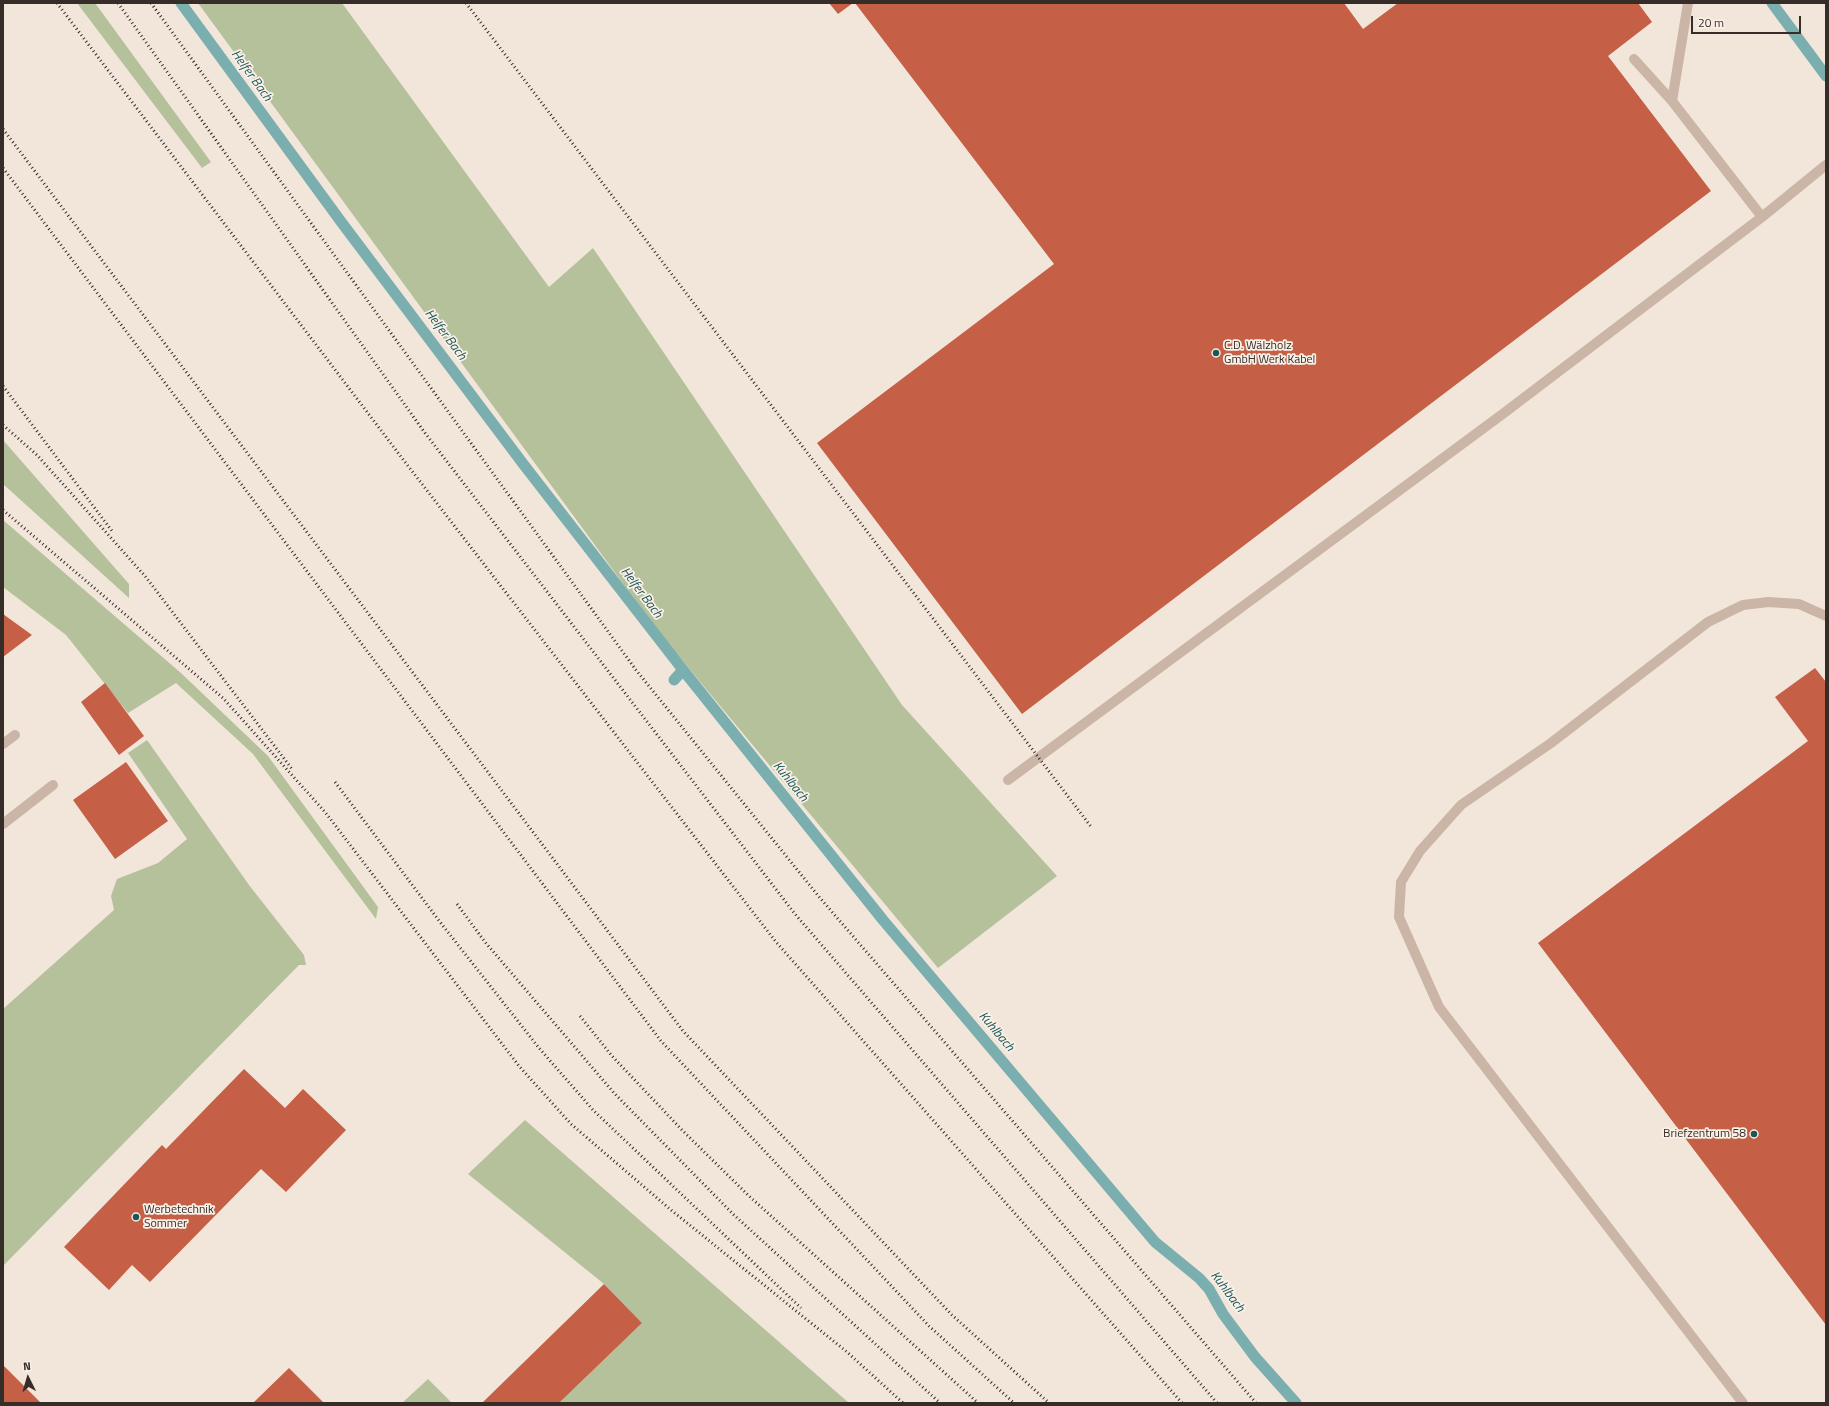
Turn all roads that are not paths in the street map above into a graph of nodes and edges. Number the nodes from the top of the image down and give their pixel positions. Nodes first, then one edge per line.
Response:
1 (1688, 3) edge
2 (1634, 60) dead end
3 (1672, 101) junction
4 (1826, 165) edge
5 (1762, 217) junction
6 (1826, 616) edge
7 (15, 736) dead end
8 (3, 744) edge
9 (1008, 780) dead end
10 (53, 785) dead end
11 (3, 824) edge
12 (1743, 1403) edge

1 - 3 lane
2 - 3 lane
3 - 5 lane
4 - 5 lane
5 - 9 lane
6 - 12 lane
7 - 8 lane
10 - 11 lane

